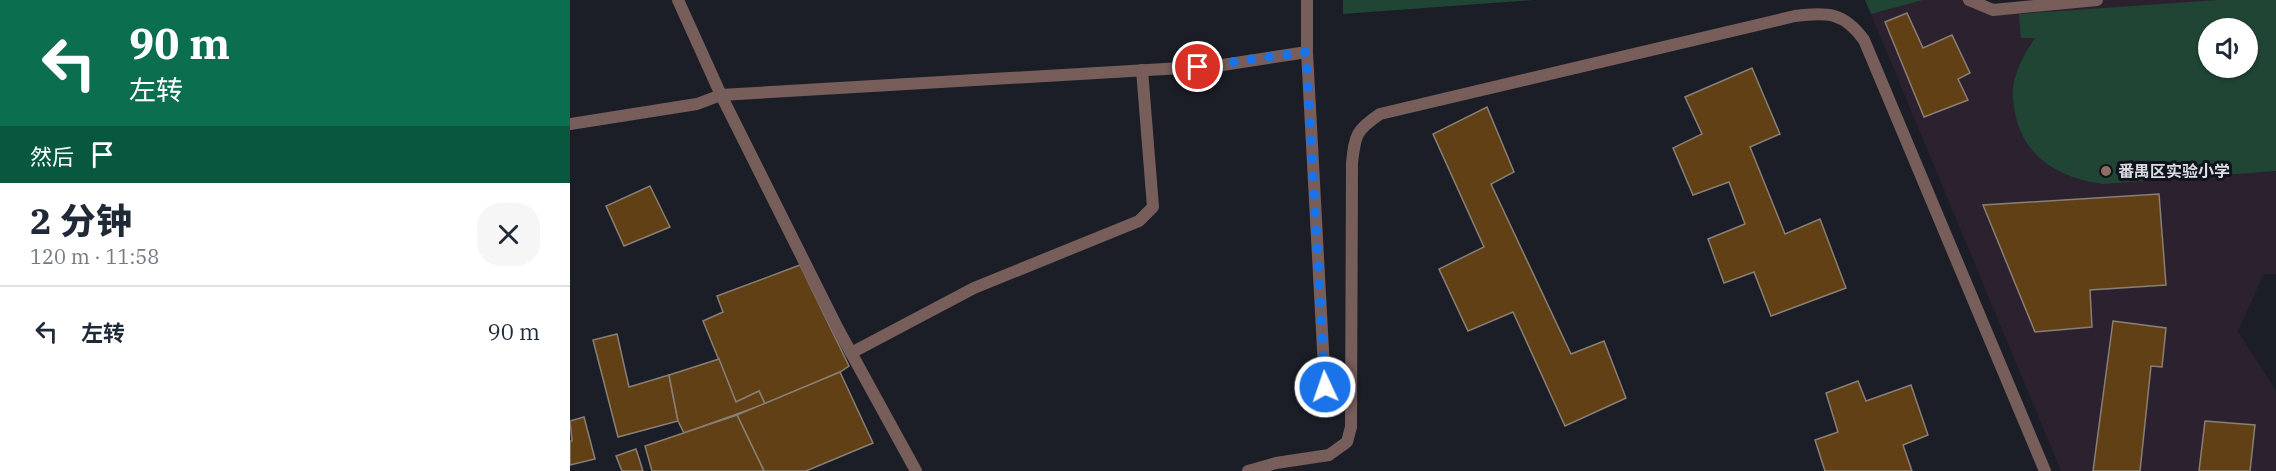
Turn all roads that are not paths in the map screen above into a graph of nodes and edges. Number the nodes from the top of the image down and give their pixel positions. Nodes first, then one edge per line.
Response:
1 (678, 0) edge
2 (1307, 0) edge
3 (1970, 0) edge
4 (2097, 0) edge
5 (1306, 52) junction
6 (1142, 70) junction
7 (721, 95) junction
8 (570, 124) edge
9 (851, 353) junction
10 (1325, 387) dead end
11 (910, 465) edge
12 (916, 471) edge
13 (1248, 471) edge
14 (2045, 471) edge

1 - 7 street
2 - 5 street
3 - 4 street
5 - 6 street
5 - 10 street
6 - 7 street
6 - 9 street
7 - 8 street
7 - 9 street
9 - 11 street
11 - 12 street
13 - 14 street

